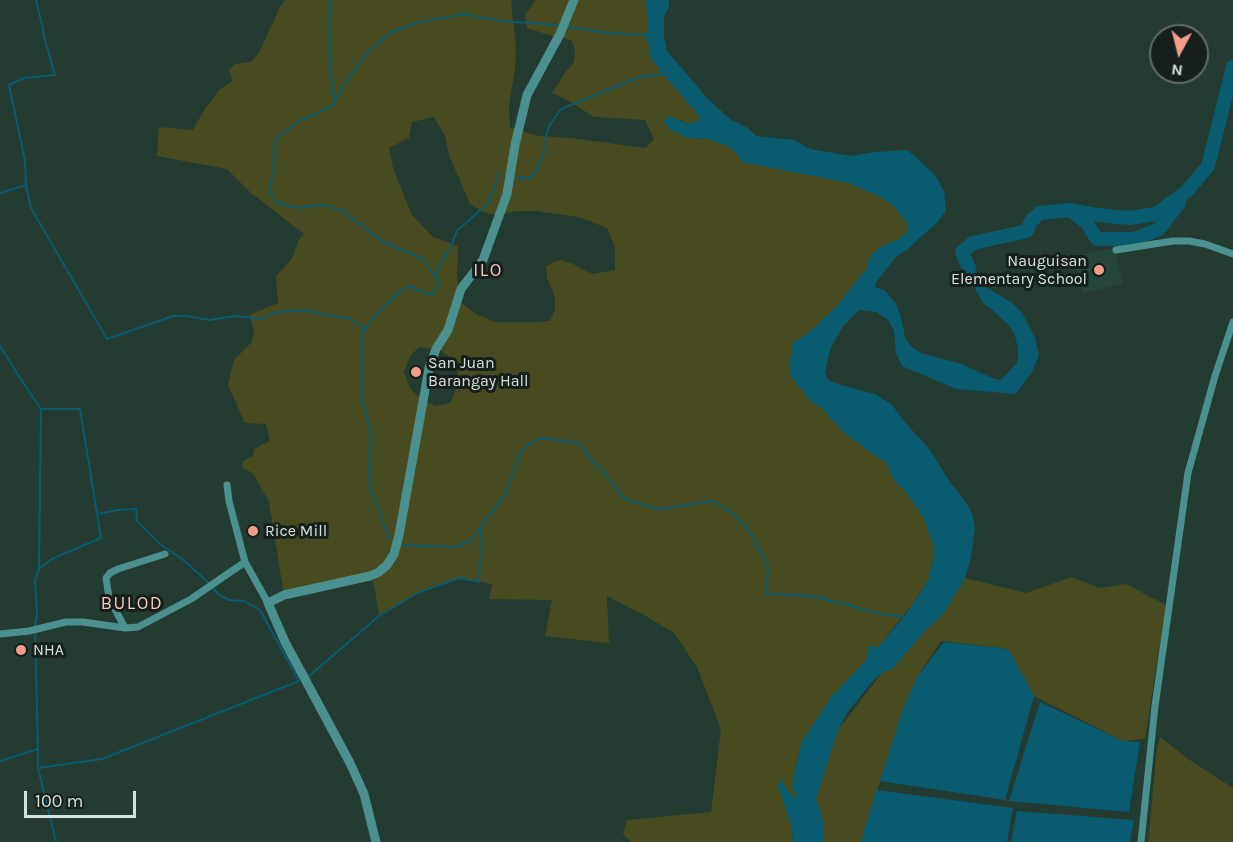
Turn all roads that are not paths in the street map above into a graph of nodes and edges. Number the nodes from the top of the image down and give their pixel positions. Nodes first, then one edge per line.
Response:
1 (574, 0) edge
2 (1116, 250) dead end
3 (1233, 254) edge
4 (1233, 322) edge
5 (227, 484) dead end
6 (165, 554) dead end
7 (245, 562) junction
8 (268, 603) junction
9 (125, 628) junction
10 (0, 634) edge
11 (376, 842) edge
12 (1141, 842) edge

1 - 8 street
2 - 3 street
4 - 12 street
5 - 7 street
6 - 9 street
7 - 8 street
7 - 9 street
8 - 11 street
9 - 10 street

